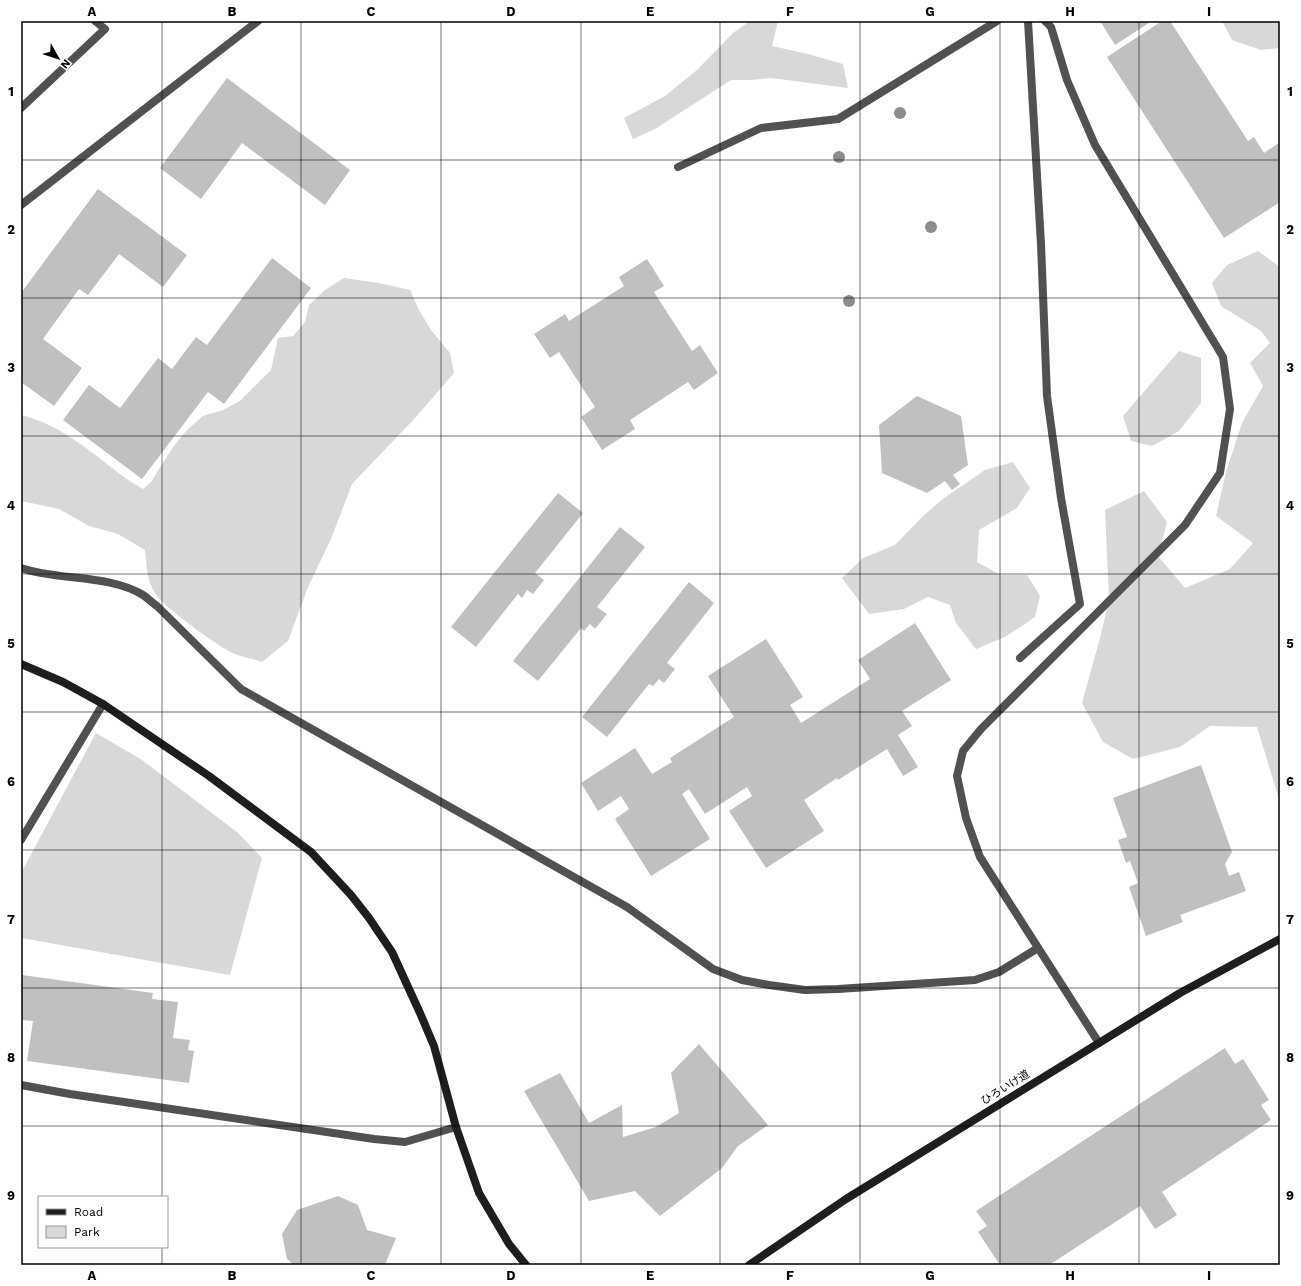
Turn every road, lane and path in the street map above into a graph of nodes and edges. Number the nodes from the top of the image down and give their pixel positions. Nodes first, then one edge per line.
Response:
1 (95, 21) edge
2 (258, 21) edge
3 (997, 21) edge
4 (1028, 21) edge
5 (1045, 21) edge
6 (21, 108) edge
7 (678, 167) dead end
8 (21, 205) edge
9 (21, 568) edge
10 (1020, 658) dead end
11 (21, 664) edge
12 (103, 704) junction
13 (21, 840) edge
14 (1280, 939) edge
15 (1038, 948) junction
16 (1099, 1042) junction
17 (21, 1085) edge
18 (456, 1127) junction
19 (526, 1265) edge
20 (749, 1265) edge

1 - 6 street
2 - 8 street
3 - 7 street
4 - 10 street
5 - 15 street
9 - 15 street
11 - 12 street
12 - 13 street
12 - 18 street
14 - 16 street, ひろいけ道
15 - 16 street
16 - 20 street, ひろいけ道
17 - 18 street
18 - 19 street

